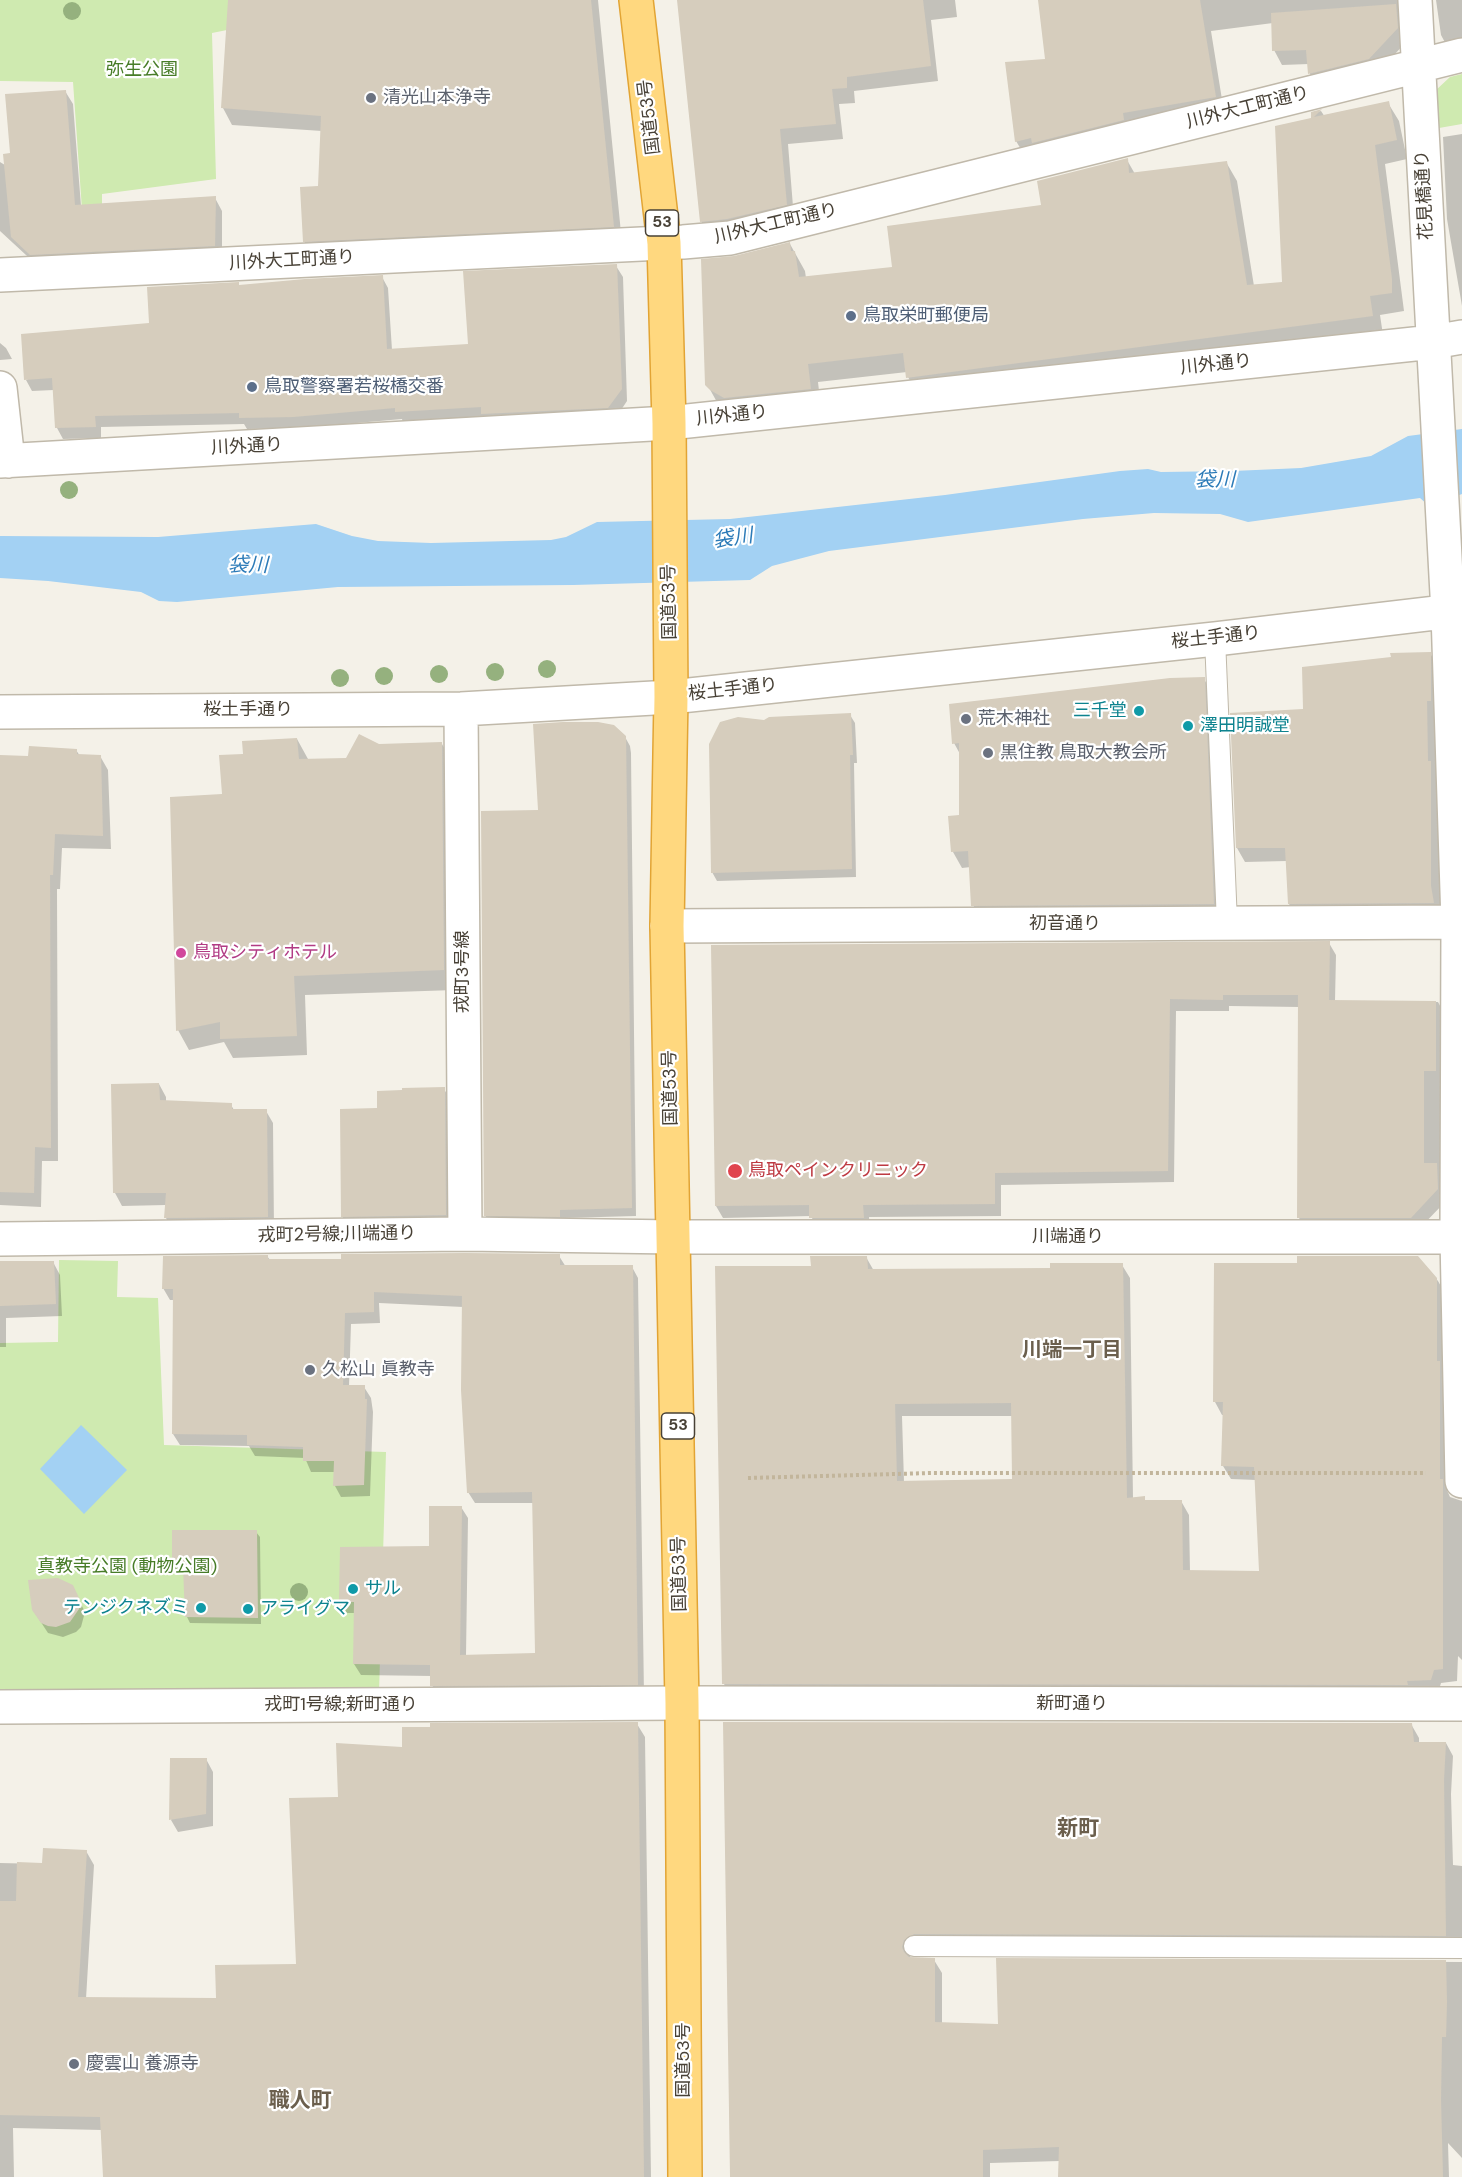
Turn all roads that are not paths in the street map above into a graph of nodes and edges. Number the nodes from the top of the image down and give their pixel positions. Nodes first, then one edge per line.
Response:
1 (636, 0) edge
2 (1415, 0) edge
3 (1462, 55) edge
4 (1419, 66) junction
5 (664, 243) junction
6 (0, 275) edge
7 (1447, 340) edge
8 (0, 388) edge
9 (668, 436) junction
10 (4, 461) edge
11 (1455, 611) edge
12 (1215, 639) junction
13 (671, 685) junction
14 (461, 709) junction
15 (0, 712) edge
16 (1460, 922) edge
17 (1227, 923) junction
18 (668, 926) junction
19 (465, 1234) junction
20 (675, 1237) junction
21 (1460, 1237) edge
22 (0, 1239) edge
23 (1462, 1473) edge
24 (1462, 1481) edge
25 (682, 1703) junction
26 (1462, 1704) edge
27 (0, 1707) edge
28 (914, 1946) dead end
29 (1462, 1948) edge
30 (685, 2177) edge

1 - 5 highway, 国道53号 / 53
2 - 4 street, 花見橋通り
3 - 4 street, 川外大工町通り
4 - 5 street, 川外大工町通り
4 - 7 street, 花見橋通り
5 - 6 street, 川外大工町通り
5 - 9 highway, 国道53号 / 53
7 - 9 street, 川外通り
7 - 11 street, 花見橋通り
8 - 10 street
9 - 10 street, 川外通り
9 - 13 highway, 国道53号 / 53
11 - 12 street, 桜土手通り
11 - 16 street
12 - 13 street, 桜土手通り
12 - 17 lane
13 - 14 street, 桜土手通り
13 - 18 highway, 国道53号 / 53
14 - 15 street, 桜土手通り
14 - 19 street, 戎町3号線
16 - 17 street, 初音通り
16 - 21 street
17 - 18 street, 初音通り
18 - 20 highway, 国道53号 / 53
19 - 20 street, 戎町2号線;川端通り
19 - 22 street, 戎町2号線;川端通り
20 - 21 street, 川端通り
20 - 25 highway, 国道53号 / 53
21 - 23 street
23 - 24 street
25 - 26 street, 新町通り
25 - 27 street, 戎町1号線;新町通り
25 - 30 highway, 国道53号 / 53
28 - 29 lane

